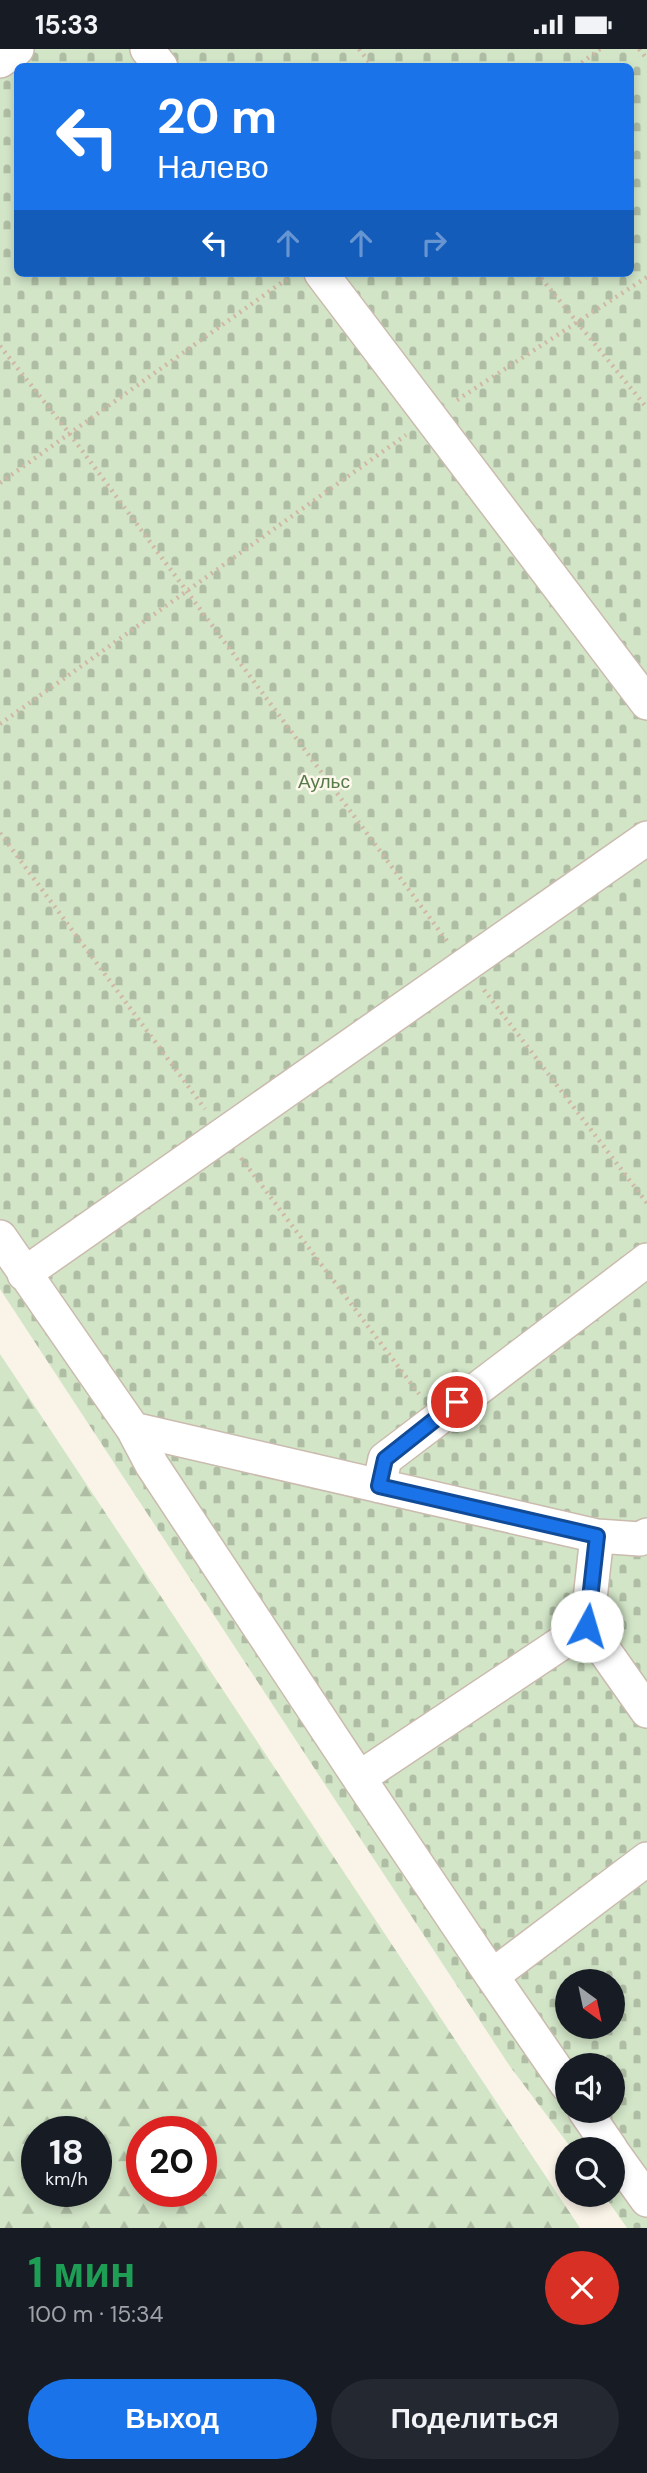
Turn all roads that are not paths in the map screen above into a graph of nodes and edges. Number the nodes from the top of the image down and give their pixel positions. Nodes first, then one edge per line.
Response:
1 (17, 49) edge
2 (147, 49) edge
3 (0, 61) edge
4 (158, 63) edge
5 (324, 277) edge
6 (647, 703) edge
7 (647, 838) edge
8 (0, 1237) edge
9 (647, 1260) edge
10 (24, 1274) junction
11 (133, 1429) junction
12 (379, 1486) junction
13 (647, 1535) edge
14 (597, 1536) junction
15 (587, 1626) junction
16 (647, 1710) edge
17 (359, 1778) junction
18 (647, 1859) edge
19 (492, 1976) junction
20 (555, 2068) edge
21 (625, 2169) edge
22 (647, 2200) edge

1 - 3 lane
2 - 4 lane
5 - 6 lane
7 - 10 lane
8 - 10 lane
9 - 12 lane
10 - 11 lane
11 - 12 lane
11 - 17 lane
12 - 14 lane
13 - 14 lane
14 - 15 lane
15 - 16 lane
15 - 17 lane
17 - 19 lane
18 - 19 lane
19 - 20 lane
21 - 22 lane

